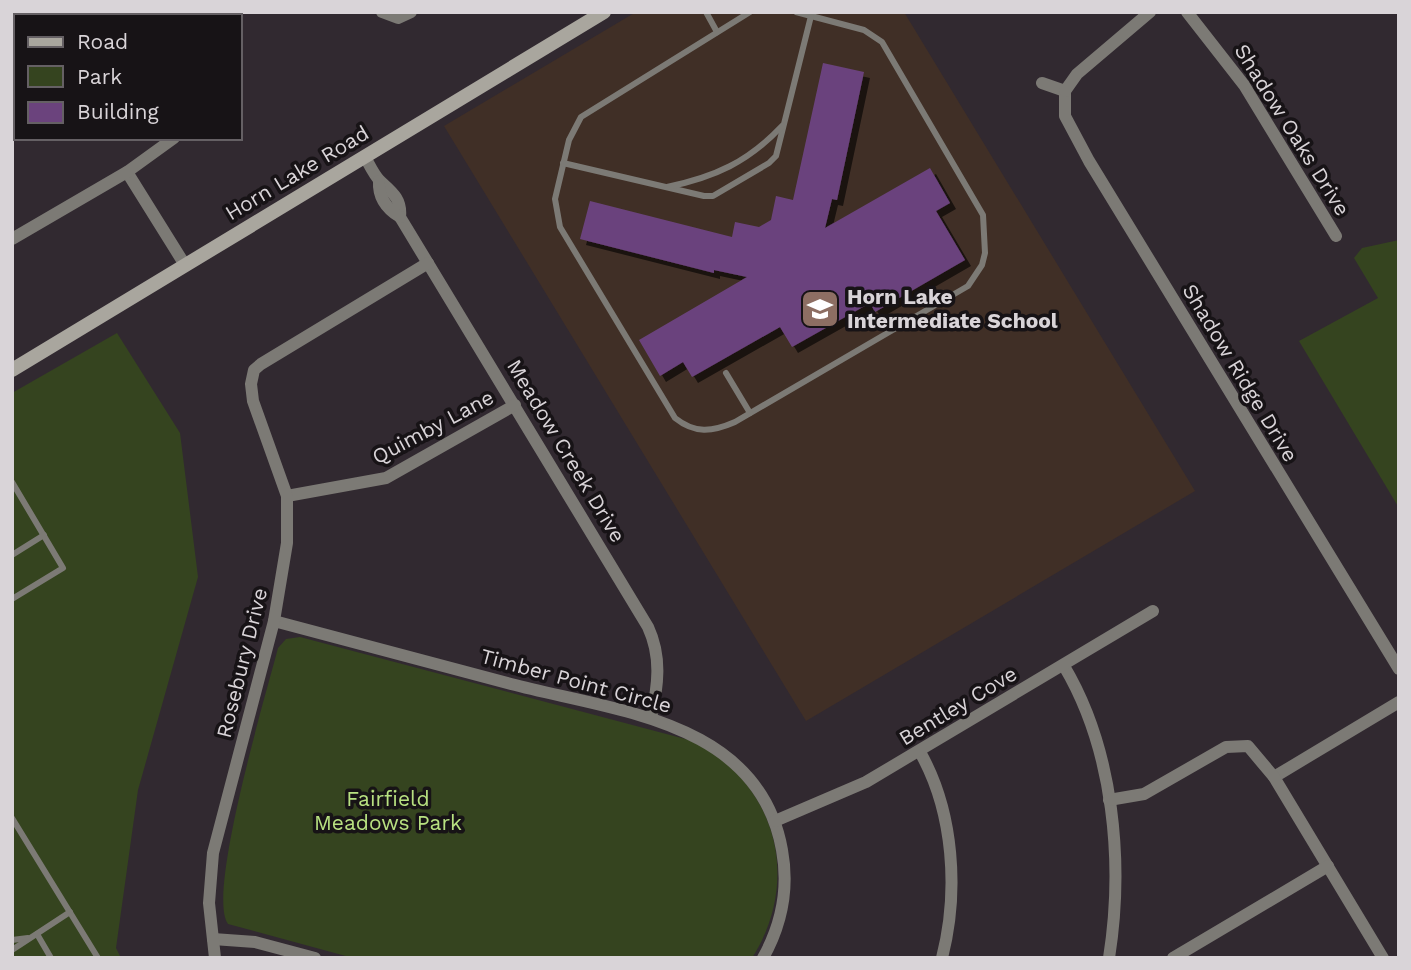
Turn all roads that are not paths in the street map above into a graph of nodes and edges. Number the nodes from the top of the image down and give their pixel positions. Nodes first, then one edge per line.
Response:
1 (411, 12) edge
2 (604, 12) edge
3 (706, 12) edge
4 (730, 12) edge
5 (750, 12) edge
6 (796, 12) edge
7 (1150, 12) edge
8 (1187, 12) edge
9 (385, 14) edge
10 (811, 16) junction
11 (735, 21) junction
12 (717, 32) junction
13 (1042, 83) dead end
14 (1065, 91) junction
15 (784, 123) junction
16 (171, 140) edge
17 (365, 157) junction
18 (563, 163) junction
19 (127, 172) junction
20 (666, 187) junction
21 (1336, 236) dead end
22 (12, 239) edge
23 (428, 263) junction
24 (185, 265) junction
25 (12, 370) edge
26 (726, 373) dead end
27 (515, 405) junction
28 (750, 413) junction
29 (12, 482) edge
30 (287, 496) junction
31 (44, 535) junction
32 (12, 555) edge
33 (12, 599) edge
34 (1153, 611) dead end
35 (274, 621) junction
36 (1065, 666) junction
37 (1399, 669) edge
38 (1399, 702) edge
39 (651, 718) junction
40 (919, 752) junction
41 (1274, 777) junction
42 (1109, 800) junction
43 (12, 818) edge
44 (775, 821) junction
45 (1328, 866) junction
46 (70, 912) junction
47 (33, 936) junction
48 (213, 939) junction
49 (12, 940) edge
50 (12, 950) edge
51 (51, 958) edge
52 (97, 958) edge
53 (215, 958) edge
54 (315, 958) edge
55 (763, 958) edge
56 (942, 958) edge
57 (1109, 958) edge
58 (1173, 958) edge
59 (1383, 958) edge

1 - 9 street
2 - 17 main road, Horn Lake Road
3 - 12 lane
4 - 11 lane
5 - 11 lane
6 - 10 lane
7 - 14 street
8 - 21 street, Shadow Oaks Drive
10 - 15 lane
10 - 28 lane
11 - 12 lane
12 - 18 lane
13 - 14 street
14 - 37 street, Shadow Ridge Drive
15 - 20 lane
15 - 20 lane
16 - 19 street
17 - 23 street, Meadow Creek Drive
17 - 24 main road, Horn Lake Road
18 - 20 lane
18 - 28 lane
19 - 22 street
19 - 24 street
23 - 27 street, Meadow Creek Drive
23 - 30 street, Rosebury Drive
24 - 25 main road, Horn Lake Road
26 - 28 lane
27 - 30 street, Quimby Lane
27 - 39 street, Meadow Creek Drive
29 - 31 lane
30 - 35 street, Rosebury Drive
31 - 32 lane
31 - 33 lane
34 - 36 street, Bentley Cove
35 - 39 street, Timber Point Circle
35 - 48 street, Rosebury Drive
36 - 40 street, Bentley Cove
36 - 42 street
38 - 41 street
39 - 44 street, Timber Point Circle
40 - 44 street, Bentley Cove
40 - 56 street
41 - 42 street
41 - 45 street
42 - 57 street
43 - 46 lane
44 - 55 street, Timber Point Circle
45 - 58 street
45 - 59 street
46 - 47 lane
46 - 52 lane
47 - 49 lane
47 - 50 lane
47 - 51 lane
48 - 53 street, Rosebury Drive
48 - 54 street

